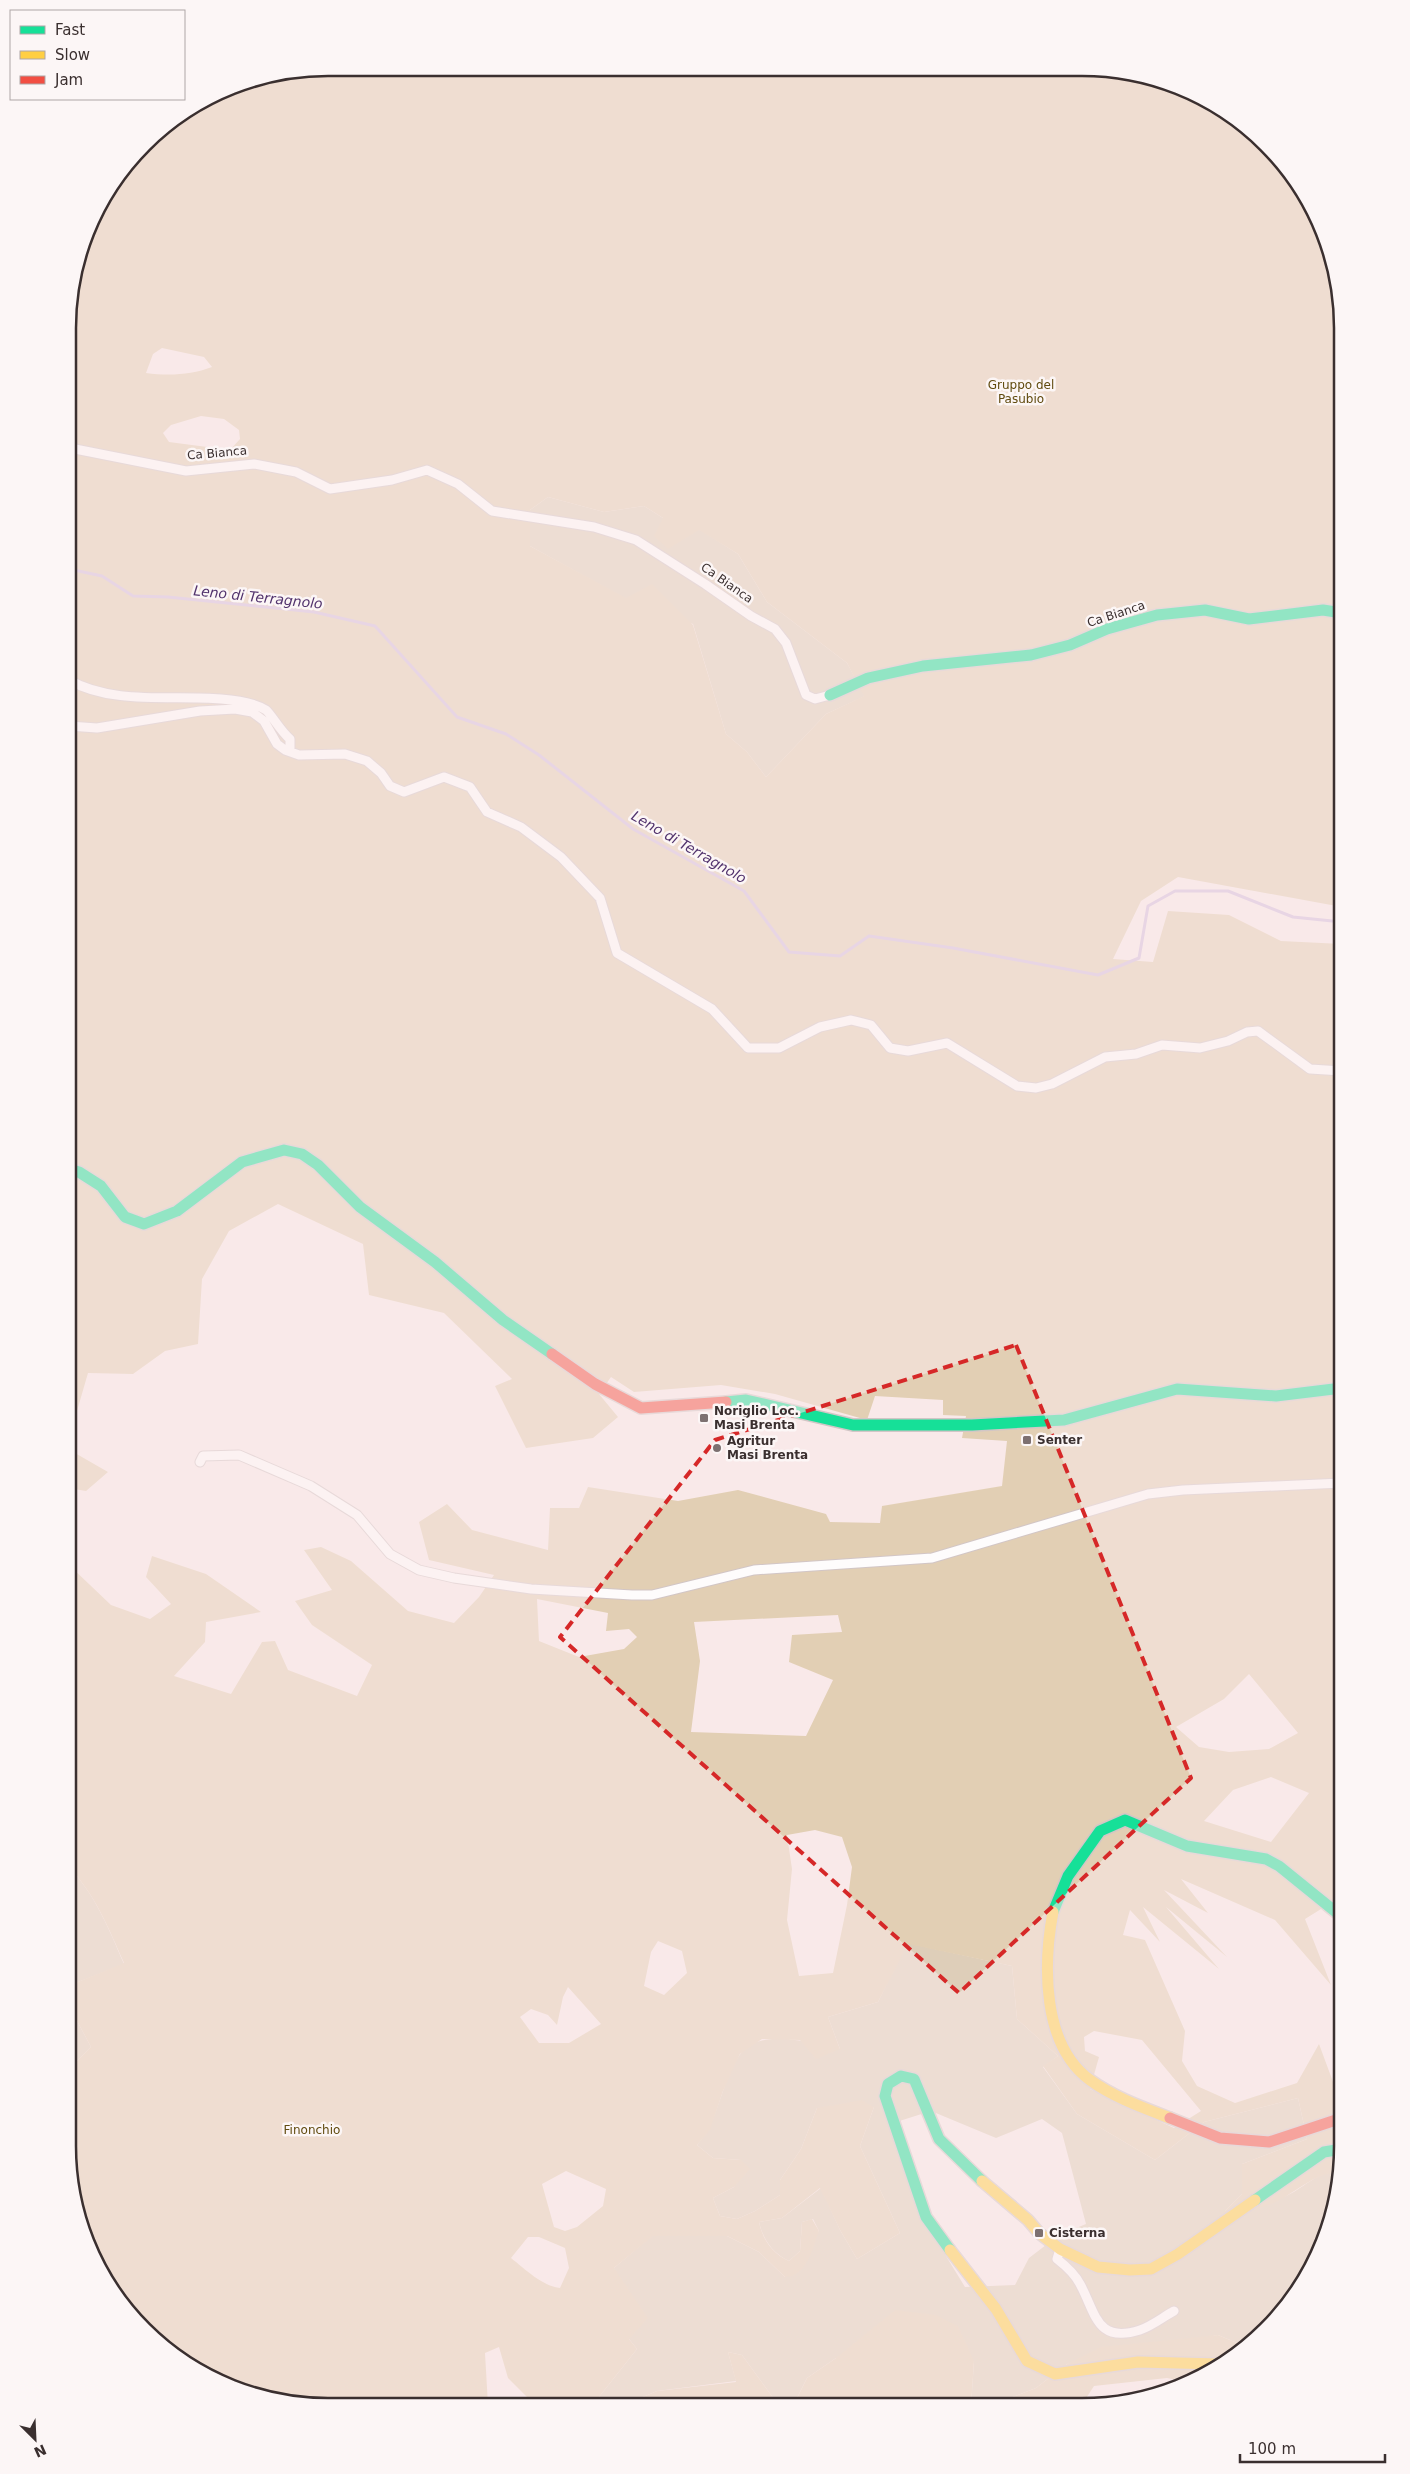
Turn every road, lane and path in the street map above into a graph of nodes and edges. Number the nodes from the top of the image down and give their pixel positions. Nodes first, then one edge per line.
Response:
1 (76, 449) edge
2 (1334, 612) edge
3 (76, 684) edge
4 (830, 695) joint
5 (76, 726) edge
6 (290, 750) junction
7 (1334, 1070) edge
8 (76, 1171) edge
9 (1334, 1389) edge
10 (200, 1462) dead end
11 (1334, 1483) edge
12 (1334, 1911) edge
13 (1334, 2121) edge
14 (1334, 2150) edge
15 (1060, 2249) junction
16 (1174, 2311) dead end
17 (1208, 2364) edge

1 - 4 street, Ca Bianca
2 - 4 street, Ca Bianca
3 - 6 street
5 - 6 street
6 - 7 street
8 - 9 street
10 - 11 street
12 - 13 street
14 - 15 street
15 - 16 street
15 - 17 street

